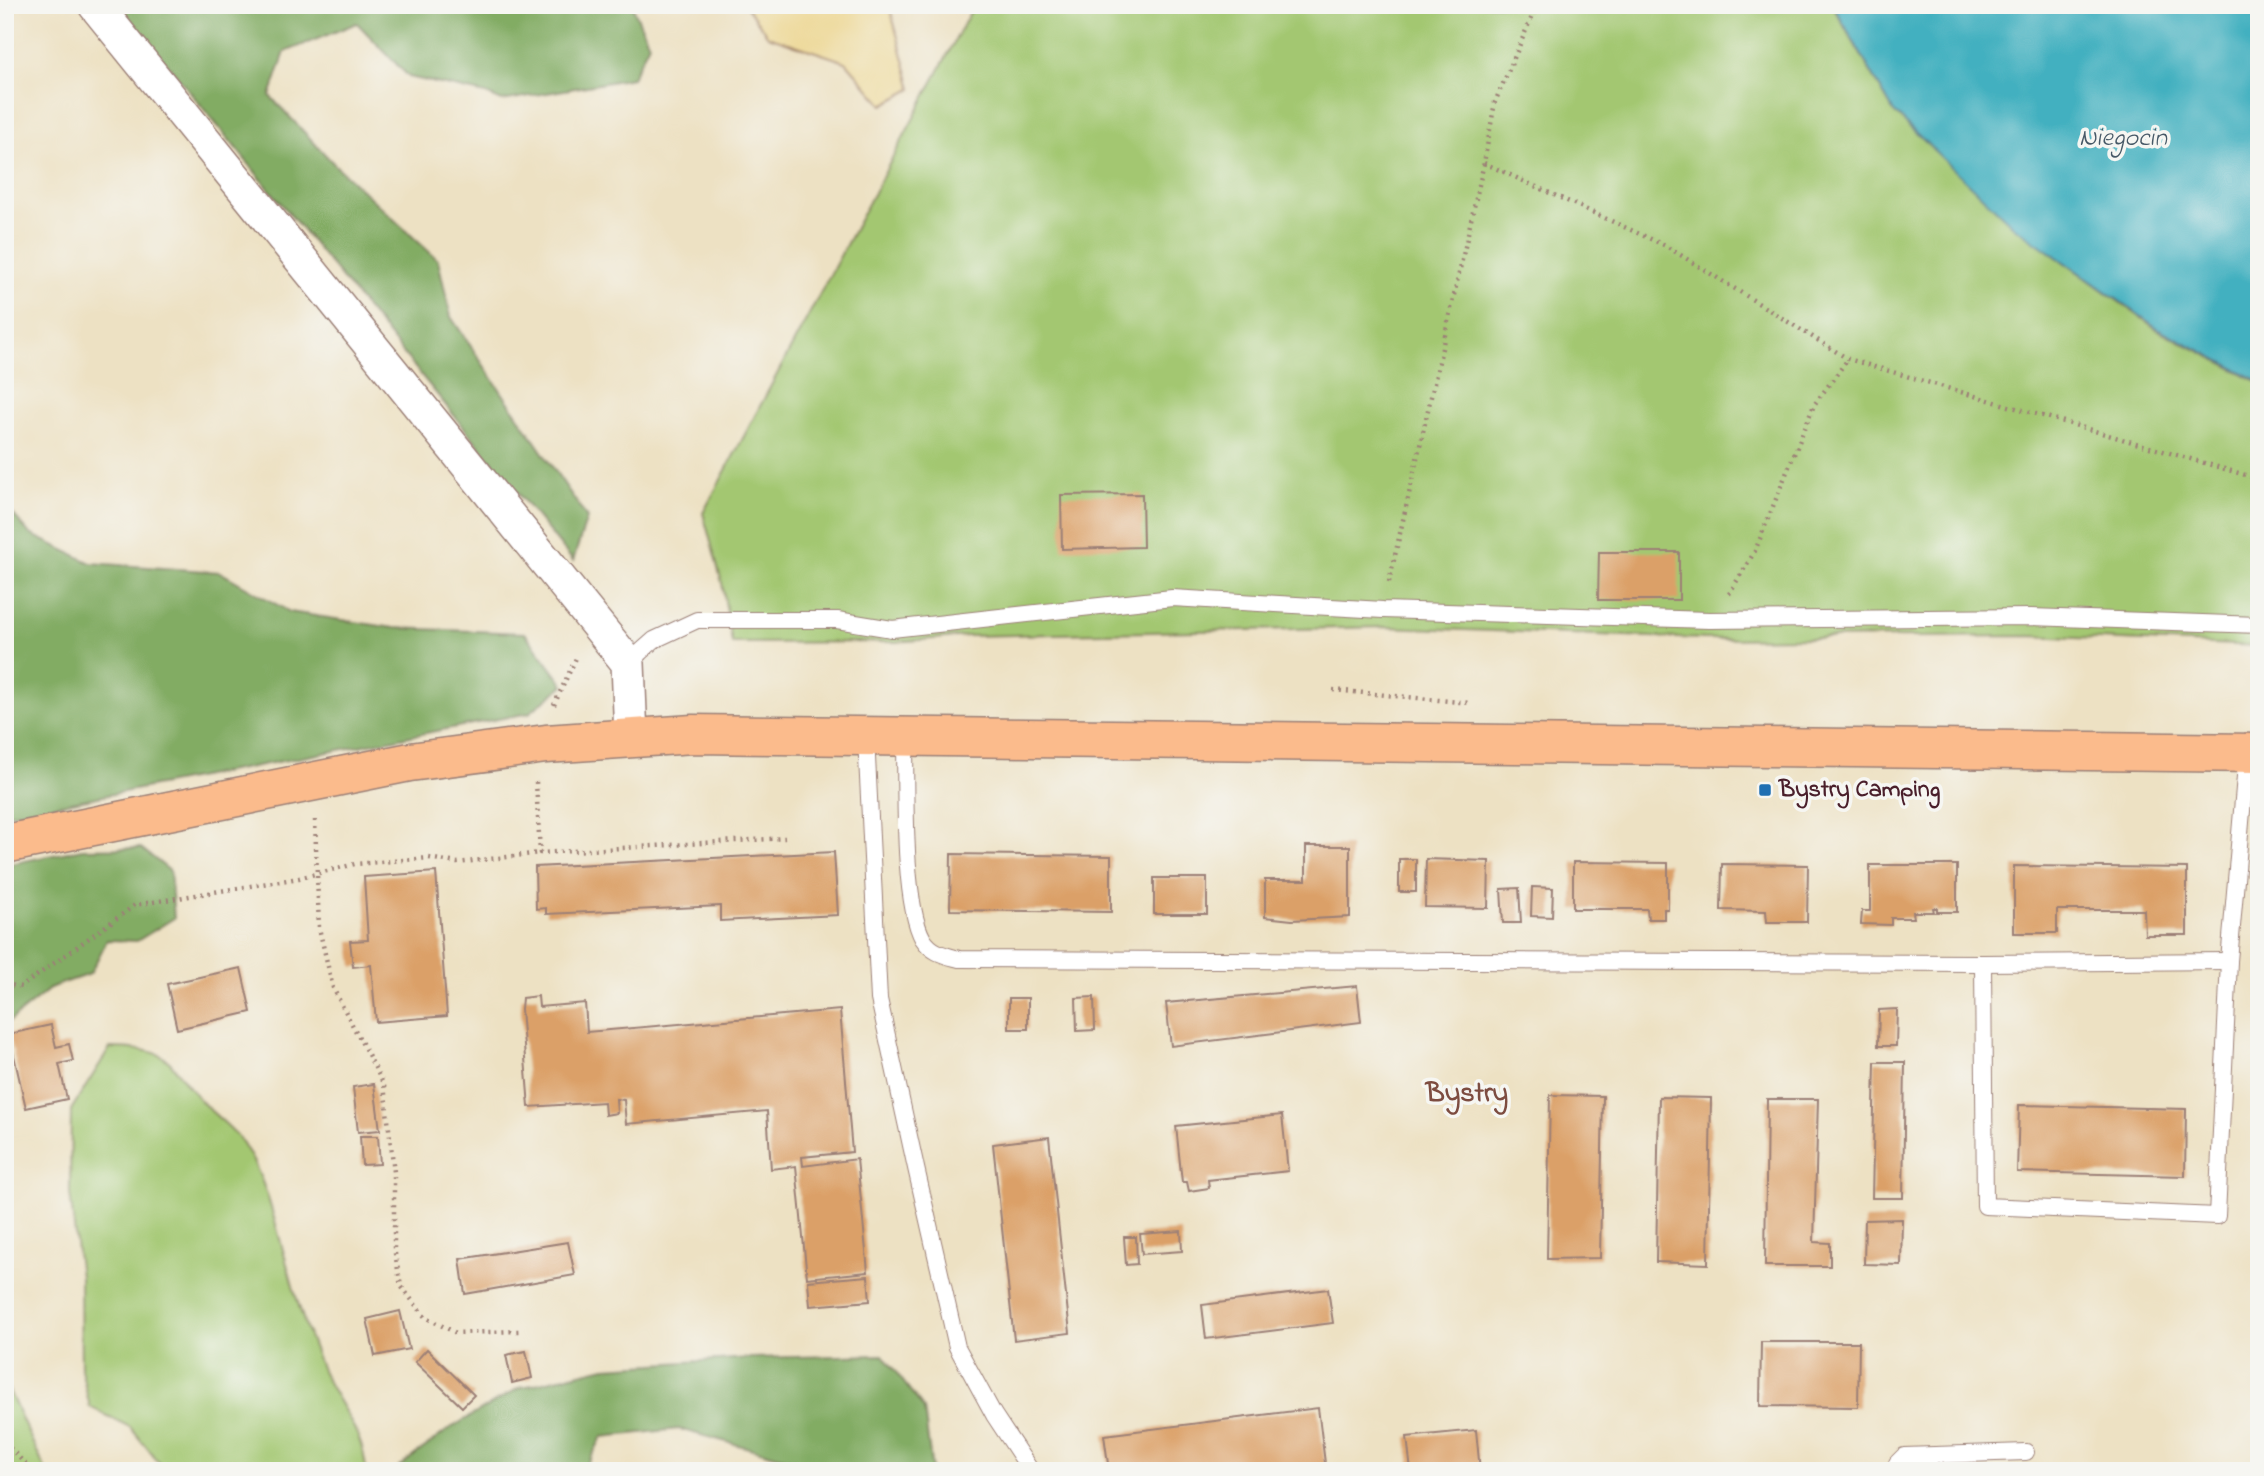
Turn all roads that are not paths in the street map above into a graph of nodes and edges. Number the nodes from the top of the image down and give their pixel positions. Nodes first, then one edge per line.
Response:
1 (95, 5) edge
2 (2259, 625) edge
3 (628, 663) junction
4 (866, 737) junction
5 (905, 737) junction
6 (631, 738) junction
7 (2253, 753) edge
8 (5, 844) edge
9 (2229, 961) junction
10 (1983, 963) junction
11 (2026, 1452) dead end
12 (1031, 1471) edge
13 (1896, 1471) edge

1 - 3 street
2 - 3 lane
3 - 6 street
4 - 5 main road
4 - 6 main road
4 - 12 lane
5 - 7 main road
5 - 10 lane
6 - 8 main road
7 - 9 lane
9 - 10 lane
9 - 10 lane
11 - 13 lane

